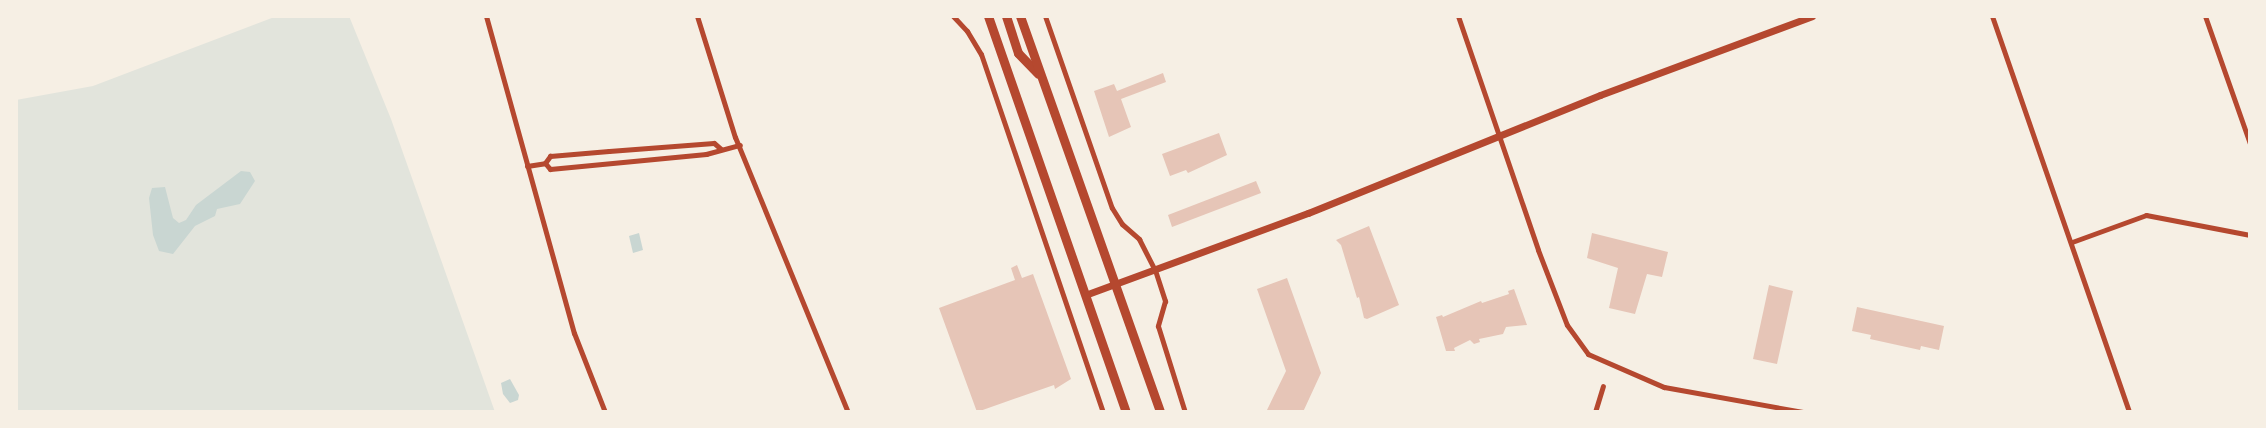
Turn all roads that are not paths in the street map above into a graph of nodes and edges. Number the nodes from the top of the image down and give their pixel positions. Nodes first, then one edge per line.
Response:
1 (486, 16) edge
2 (697, 16) edge
3 (953, 16) edge
4 (988, 16) edge
5 (1006, 16) edge
6 (1020, 16) edge
7 (1045, 16) edge
8 (1458, 16) edge
9 (1812, 16) edge
10 (1992, 16) edge
11 (2205, 16) edge
12 (1042, 78) junction
13 (1500, 136) junction
14 (2250, 144) edge
15 (740, 146) junction
16 (721, 149) junction
17 (545, 163) junction
18 (527, 166) junction
19 (2249, 233) edge
20 (2072, 242) junction
21 (1155, 270) junction
22 (1115, 285) junction
23 (1085, 294) junction
24 (1603, 386) dead end
25 (605, 412) edge
26 (848, 412) edge
27 (1103, 412) edge
28 (1126, 412) edge
29 (1160, 412) edge
30 (1185, 412) edge
31 (1595, 412) edge
32 (1803, 412) edge
33 (2129, 412) edge

1 - 18 street
2 - 15 street
3 - 27 street
4 - 23 main road
5 - 12 main road
6 - 12 main road
7 - 21 street
8 - 13 street
9 - 13 street
10 - 20 street
11 - 14 street
12 - 22 main road
13 - 21 street
13 - 32 street
15 - 16 street
15 - 26 street
16 - 17 street
16 - 17 street
17 - 18 street
18 - 25 street
19 - 20 street
20 - 33 street
21 - 22 street
21 - 30 street
22 - 23 street
22 - 29 main road
23 - 28 main road
24 - 31 street

